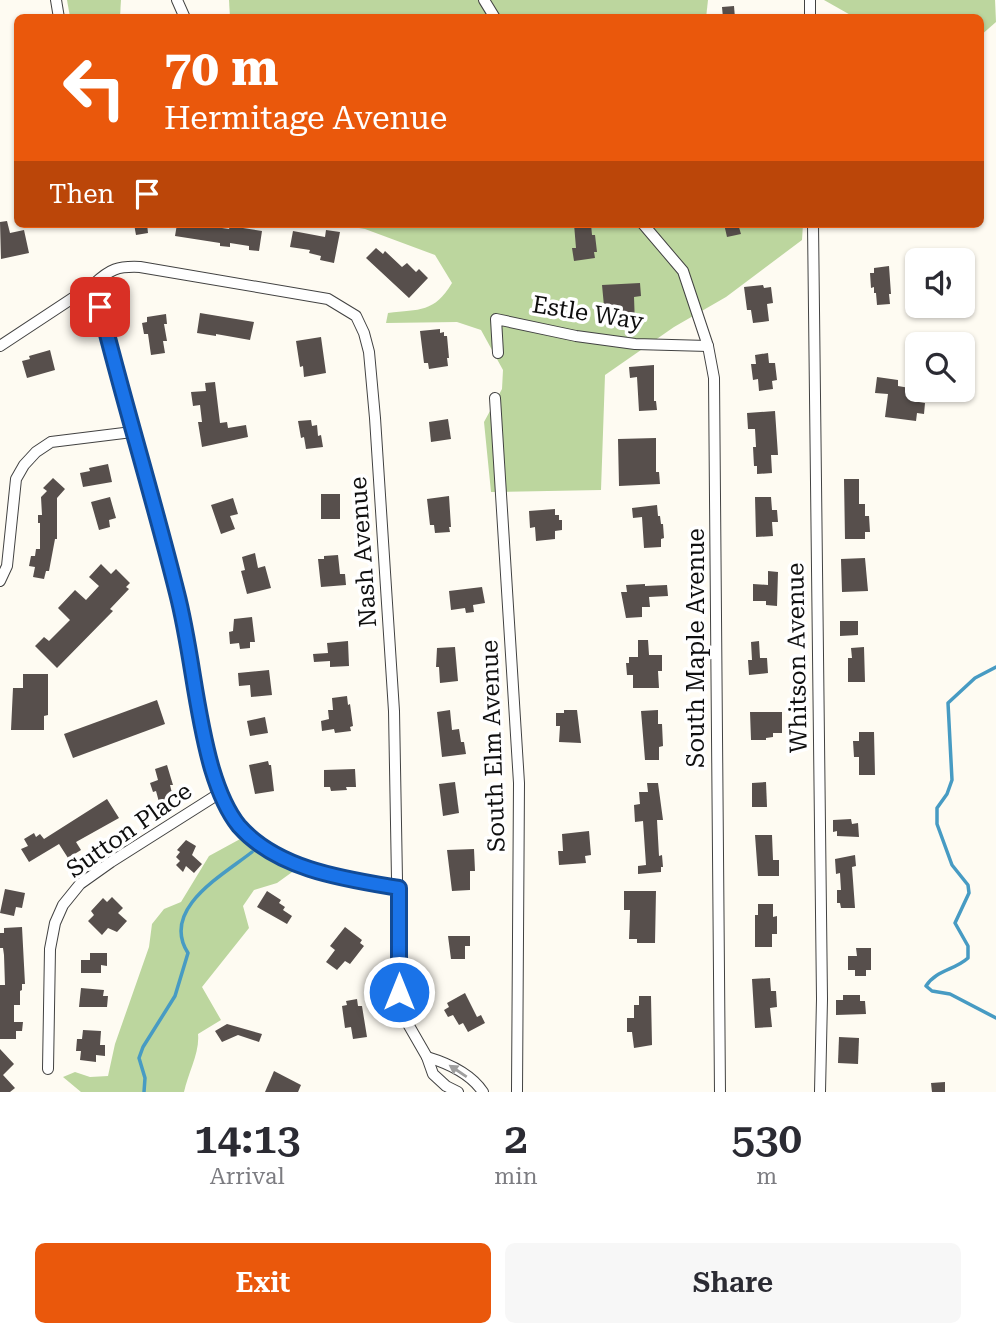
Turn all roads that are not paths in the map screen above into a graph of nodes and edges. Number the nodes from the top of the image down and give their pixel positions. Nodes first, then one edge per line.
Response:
1 (646, 228) edge
2 (813, 228) edge
3 (94, 284) junction
4 (0, 346) edge
5 (708, 346) junction
6 (498, 353) dead end
7 (495, 398) dead end
8 (132, 432) junction
9 (0, 581) edge
10 (220, 793) junction
11 (399, 888) junction
12 (427, 1057) junction
13 (48, 1069) dead end
14 (458, 1092) edge
15 (483, 1092) edge
16 (517, 1092) edge
17 (720, 1092) edge
18 (820, 1092) edge

1 - 5 street, South Maple Avenue
2 - 18 street, Whitson Avenue
3 - 4 street, Nash Avenue
3 - 8 street
3 - 11 street, Nash Avenue
5 - 6 street, Estle Way
5 - 17 street, South Maple Avenue
7 - 16 street, South Elm Avenue
8 - 9 street
8 - 10 street
10 - 11 street
10 - 13 street, Sutton Place
11 - 12 street, Nash Avenue
12 - 14 street, Nash Avenue
15 -> 12 street

